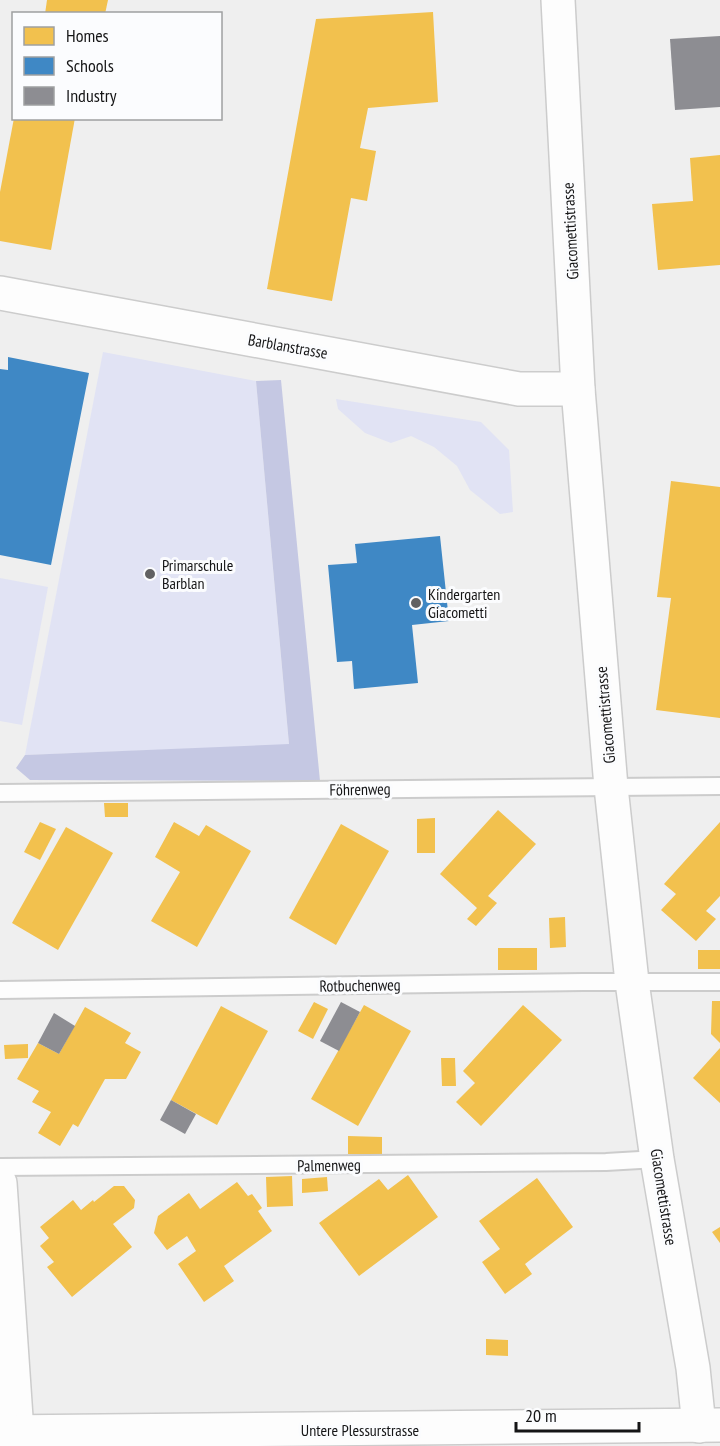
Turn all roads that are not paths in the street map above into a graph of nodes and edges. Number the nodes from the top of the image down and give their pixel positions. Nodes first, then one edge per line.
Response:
1 (558, 0) edge
2 (0, 293) edge
3 (578, 388) junction
4 (720, 786) edge
5 (611, 787) junction
6 (0, 793) edge
7 (632, 982) junction
8 (720, 982) edge
9 (0, 990) edge
10 (657, 1159) junction
11 (0, 1167) edge
12 (0, 1183) edge
13 (709, 1426) edge
14 (8, 1432) edge

1 - 3 street, Giacomettistrasse
2 - 3 street, Barblanstrasse
3 - 5 street, Giacomettistrasse
4 - 5 lane, Föhrenweg
5 - 6 lane, Föhrenweg
5 - 7 street, Giacomettistrasse
7 - 8 lane, Rotbuchenweg
7 - 9 lane, Rotbuchenweg
7 - 10 street, Giacomettistrasse
10 - 11 lane, Palmenweg
10 - 13 street, Giacomettistrasse
12 - 14 street
13 - 14 street, Untere Plessurstrasse

